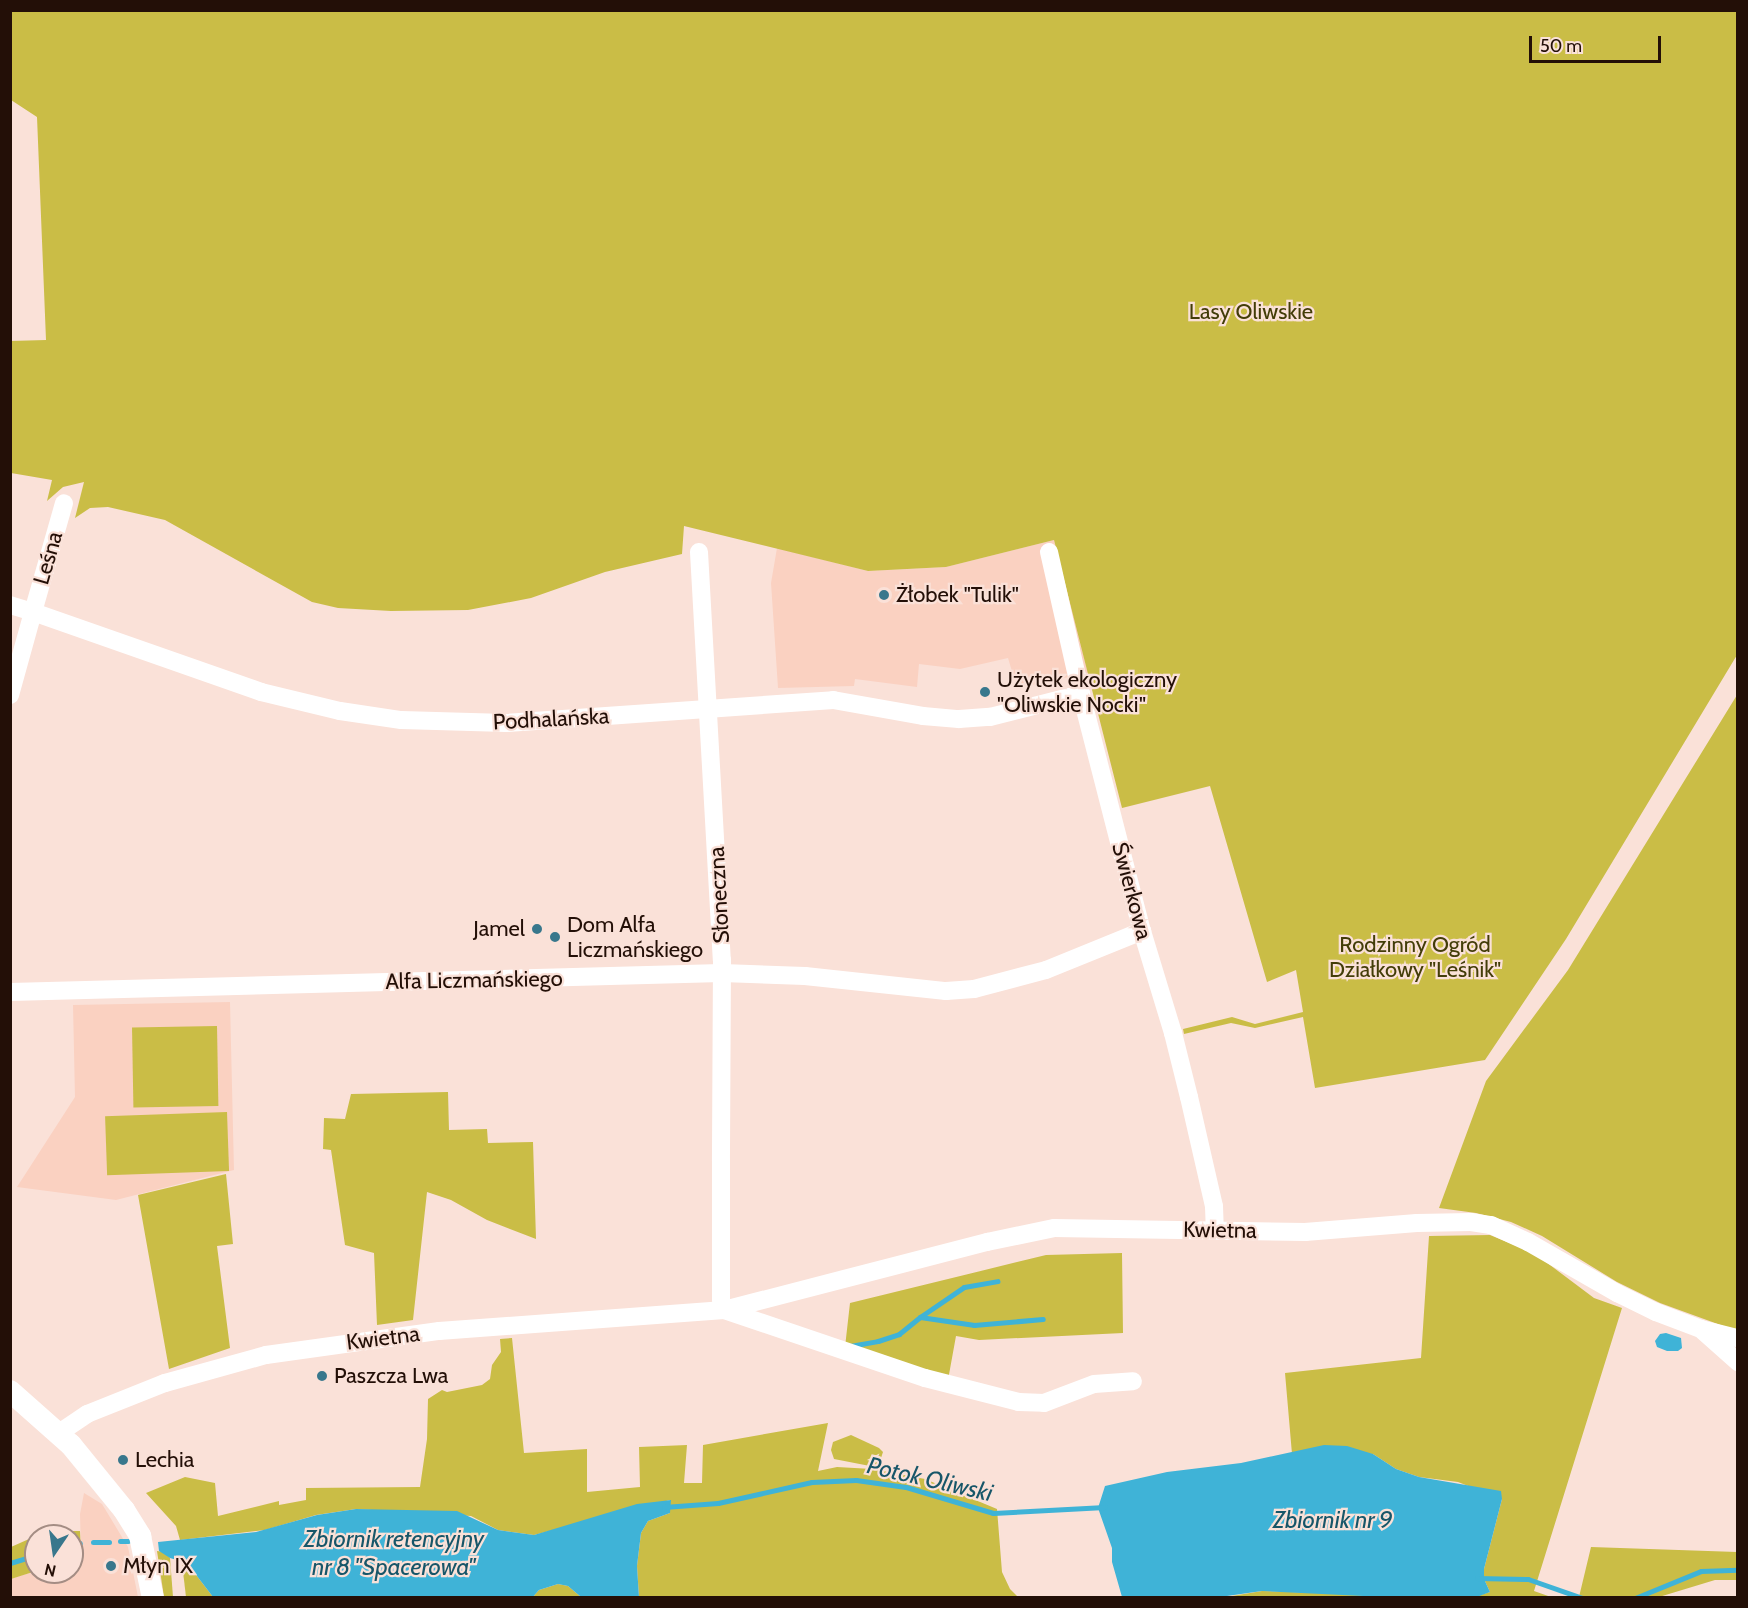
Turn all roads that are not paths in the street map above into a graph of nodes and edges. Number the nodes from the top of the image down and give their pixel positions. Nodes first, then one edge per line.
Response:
1 (64, 503) dead end
2 (699, 552) dead end
3 (1050, 552) dead end
4 (10, 605) edge
5 (33, 612) junction
6 (1081, 694) junction
7 (10, 695) edge
8 (709, 709) junction
9 (1142, 930) junction
10 (722, 973) junction
11 (10, 992) edge
12 (1215, 1229) junction
13 (724, 1310) junction
14 (1701, 1329) junction
15 (1737, 1338) edge
16 (1737, 1362) edge
17 (1133, 1381) dead end
18 (10, 1391) edge
19 (59, 1433) junction
20 (153, 1598) edge

1 - 5 street, Leśna
2 - 8 street, Słoneczna
3 - 6 street, Świerkowa
4 - 5 street, Leśna
5 - 7 street, Leśna
5 - 8 street, Podhalańska
6 - 8 street, Podhalańska
6 - 9 street, Świerkowa
8 - 10 street, Słoneczna
9 - 10 street, Alfa Liczmańskiego
9 - 12 street, Świerkowa
10 - 11 street, Alfa Liczmańskiego
10 - 13 street, Słoneczna
12 - 13 street, Kwietna
12 - 14 street, Kwietna
13 - 17 street, Kwietna
13 - 19 street, Kwietna
14 - 15 street, Kwietna
14 - 16 street, Kwietna
18 - 19 main road
19 - 20 main road

